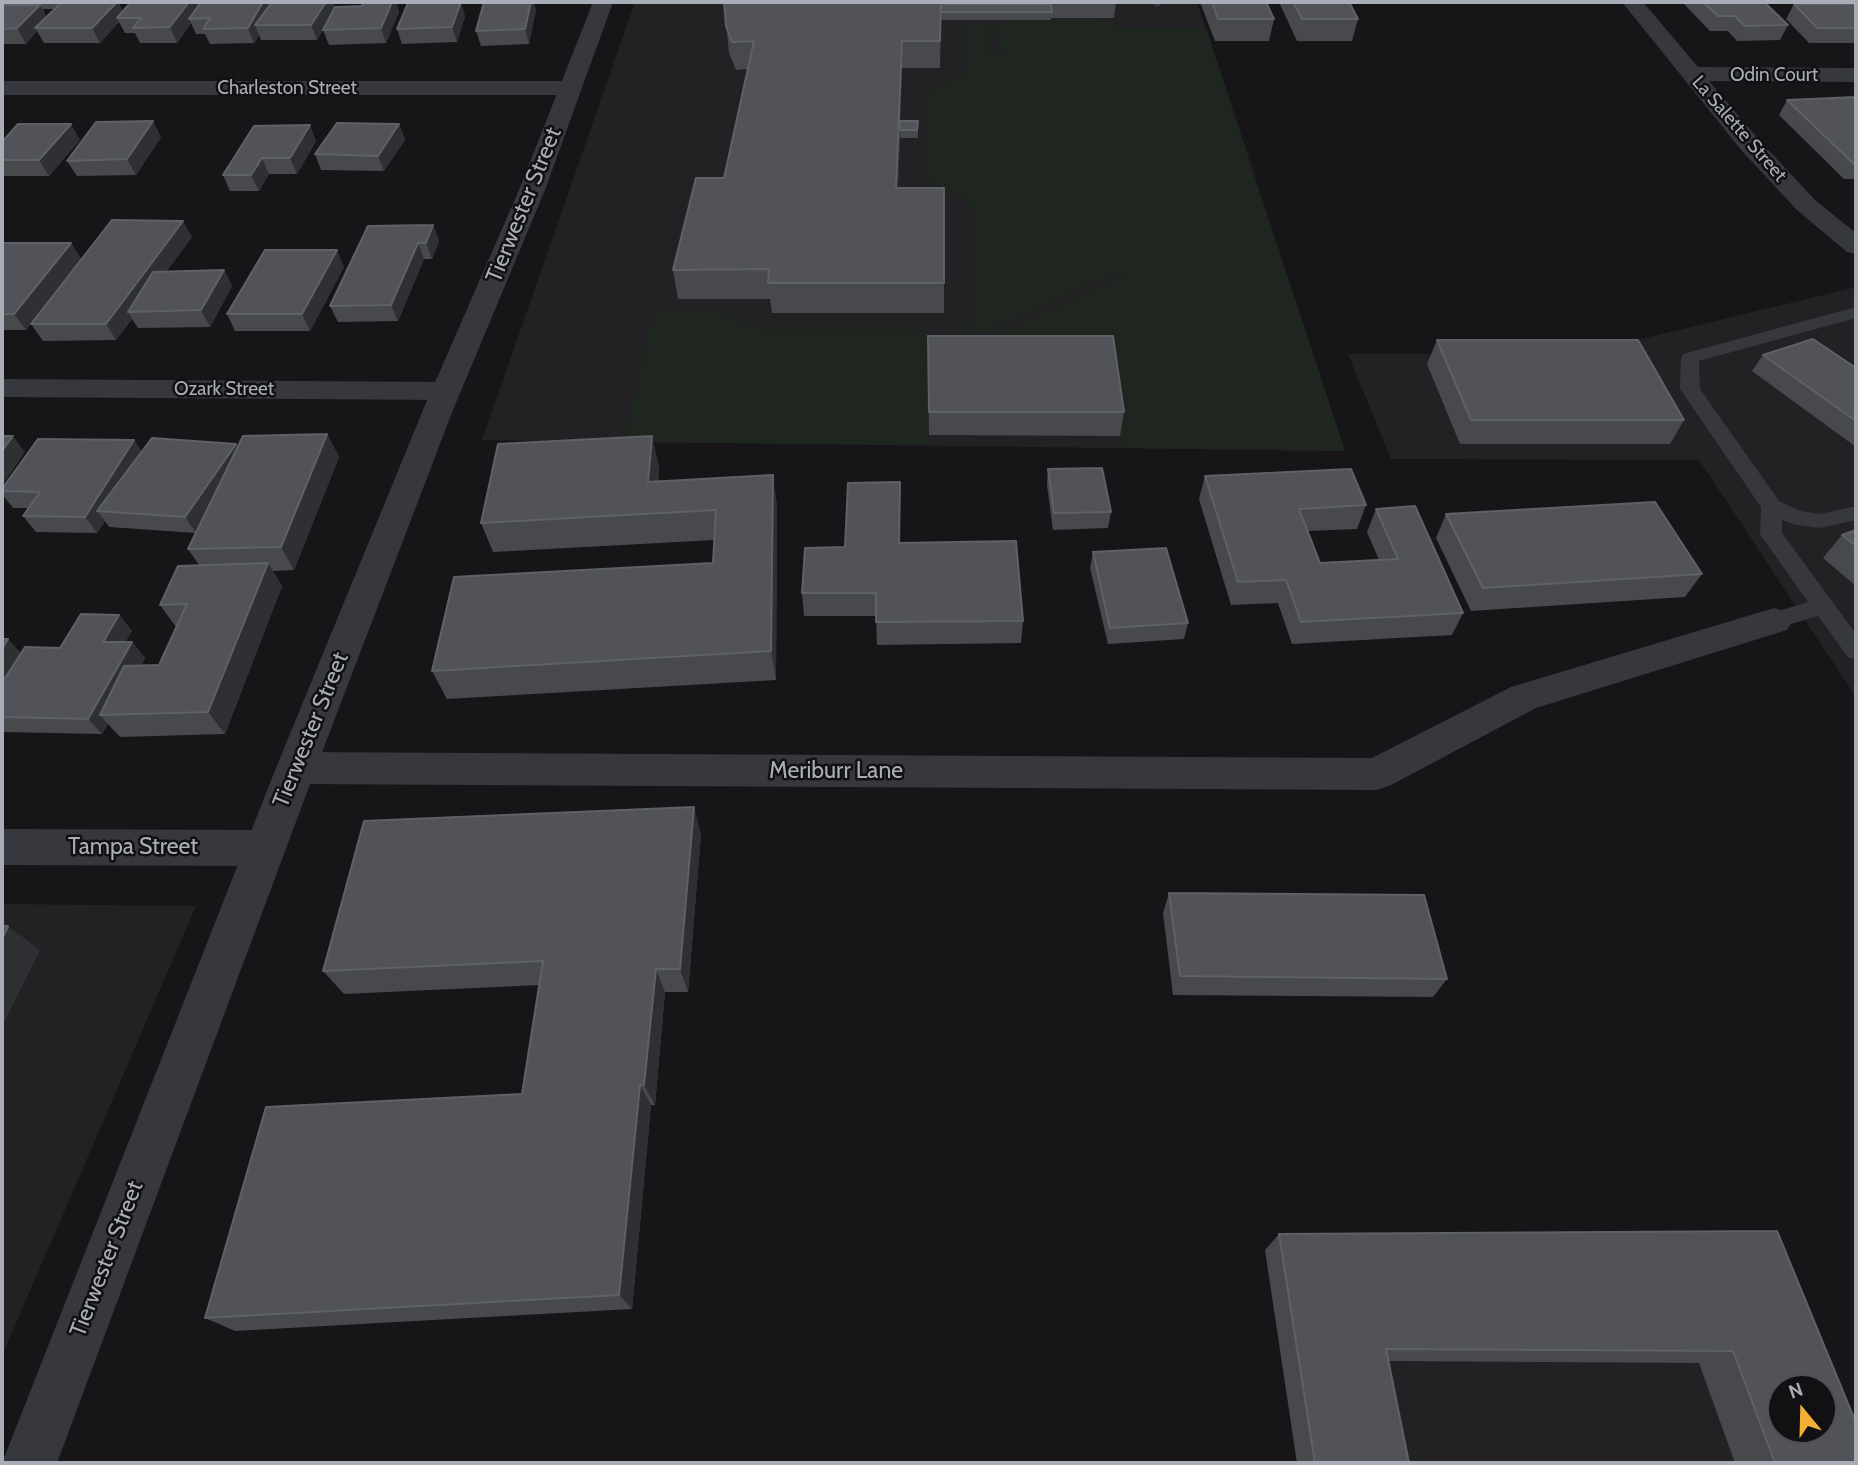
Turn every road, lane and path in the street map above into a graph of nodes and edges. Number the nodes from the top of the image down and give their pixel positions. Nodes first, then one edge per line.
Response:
1 (603, 2) edge
2 (1632, 2) edge
3 (1692, 74) junction
4 (1856, 75) edge
5 (2, 88) edge
6 (571, 88) junction
7 (1856, 246) edge
8 (1856, 312) edge
9 (2, 388) edge
10 (446, 391) junction
11 (1772, 506) junction
12 (1839, 517) edge
13 (1823, 606) junction
14 (1774, 621) joint
15 (1856, 651) edge
16 (296, 768) junction
17 (2, 846) edge
18 (265, 848) junction
19 (29, 1463) edge

1 - 6 street, Tierwester Street
2 - 3 street, La Salette Street
3 - 4 street, Odin Court
3 - 7 street, La Salette Street
5 - 6 street, Charleston Street
6 - 10 street, Tierwester Street
8 - 11 lane
9 - 10 street, Ozark Street
10 - 16 street, Tierwester Street
11 - 12 lane
11 - 13 lane
13 - 14 lane
13 - 15 lane
14 - 16 street, Meriburr Lane
16 - 18 street, Tierwester Street
17 - 18 street, Tampa Street
18 - 19 street, Tierwester Street

